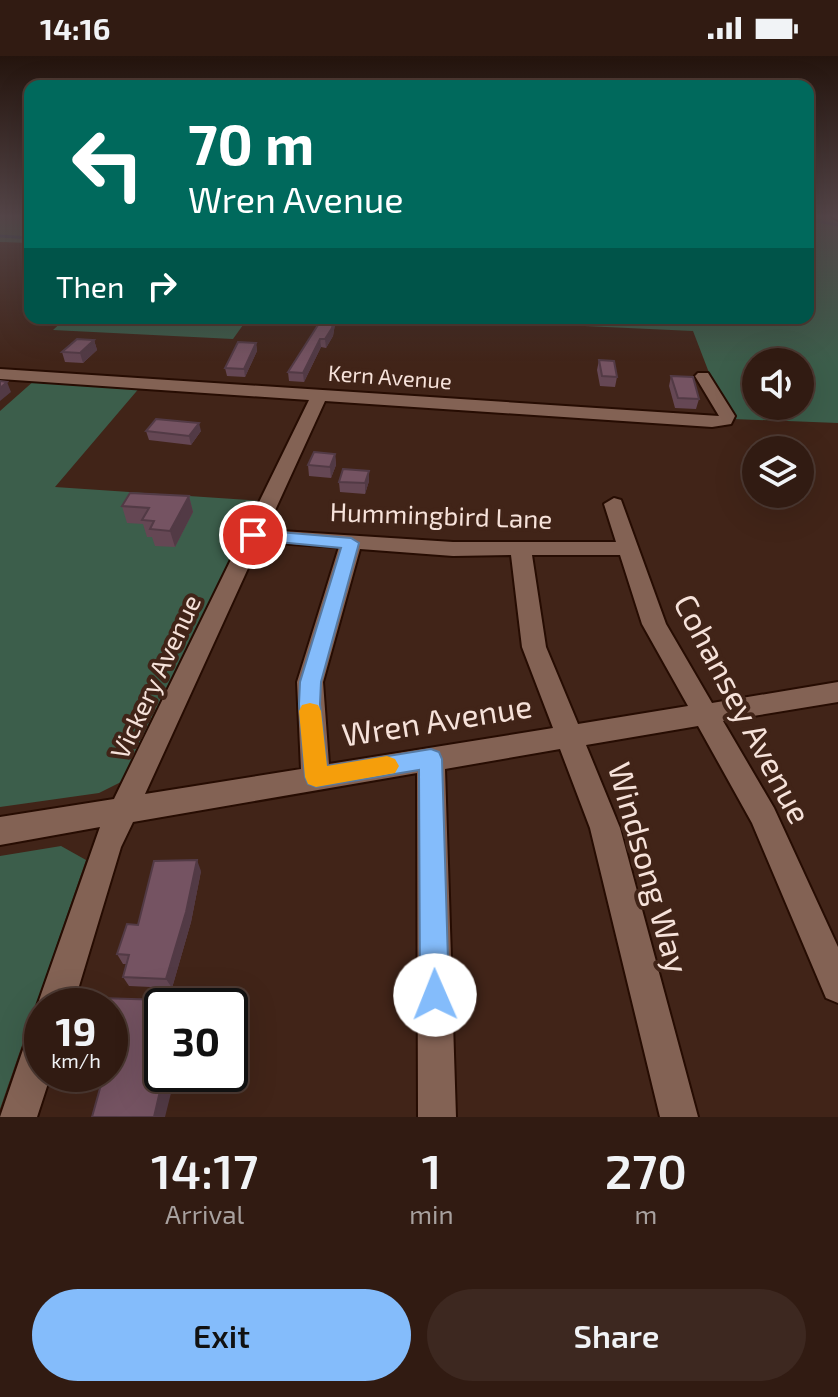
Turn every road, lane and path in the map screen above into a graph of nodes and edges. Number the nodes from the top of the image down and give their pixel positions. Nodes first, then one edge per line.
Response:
1 (0, 374) edge
2 (703, 376) dead end
3 (320, 394) junction
4 (614, 504) dead end
5 (253, 535) junction
6 (351, 543) junction
7 (520, 548) junction
8 (628, 548) junction
9 (838, 692) edge
10 (704, 712) junction
11 (568, 735) junction
12 (431, 759) junction
13 (316, 777) junction
14 (124, 811) junction
15 (0, 831) edge
16 (838, 986) edge
17 (61, 988) edge
18 (26, 1092) edge
19 (18, 1117) edge
20 (437, 1117) edge
21 (679, 1117) edge

1 - 3 street, Kern Avenue
2 - 3 street, Kern Avenue
3 - 5 street, Vickery Avenue
4 - 8 street, Cohansey Avenue
5 - 6 street, Hummingbird Lane
5 - 14 street, Vickery Avenue
6 - 7 street, Hummingbird Lane
6 - 13 street
7 - 8 street, Hummingbird Lane
7 - 11 street, Windsong Way
8 - 10 street, Cohansey Avenue
9 - 10 street, Wren Avenue
10 - 11 street, Wren Avenue
10 - 16 street, Cohansey Avenue
11 - 12 street, Wren Avenue
11 - 21 street, Windsong Way
12 - 13 street, Wren Avenue
12 - 20 street
13 - 14 street, Wren Avenue
14 - 15 street, Wren Avenue
14 - 17 street, Vickery Avenue
18 - 19 street

